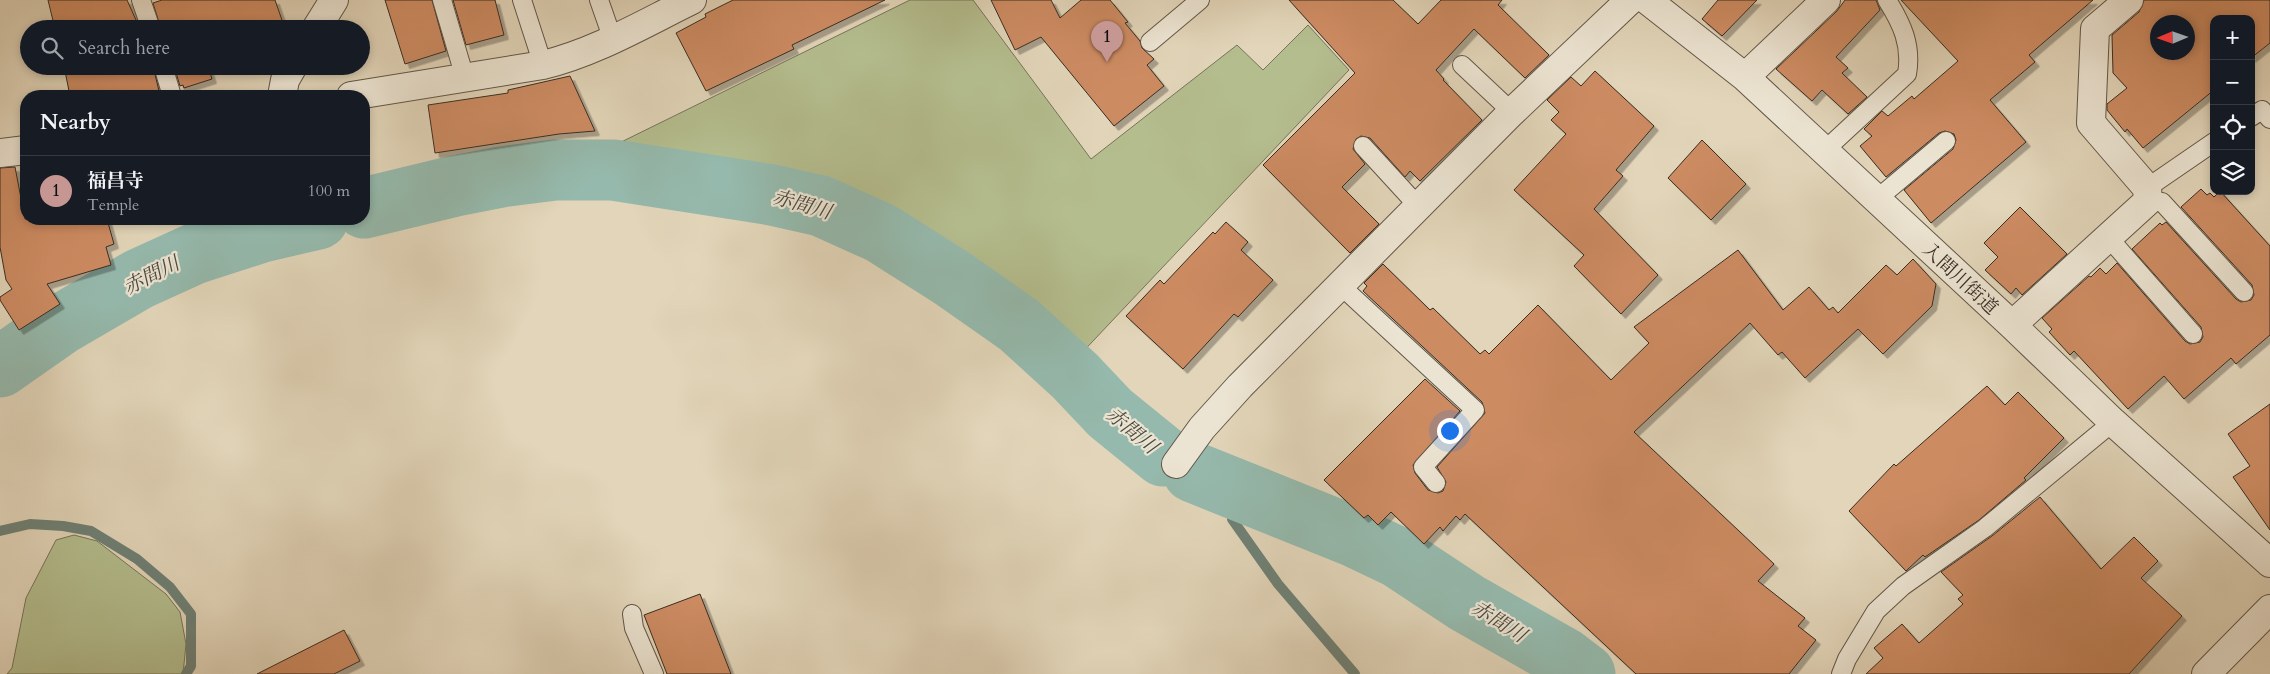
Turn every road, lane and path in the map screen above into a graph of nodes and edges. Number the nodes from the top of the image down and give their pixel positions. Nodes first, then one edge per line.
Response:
1 (141, 0) edge
2 (334, 0) edge
3 (442, 0) edge
4 (522, 0) edge
5 (599, 0) edge
6 (692, 0) edge
7 (1200, 0) edge
8 (1630, 0) edge
9 (1647, 0) edge
10 (1826, 0) edge
11 (1887, 0) edge
12 (2129, 0) edge
13 (147, 20) edge
14 (322, 20) edge
15 (614, 40) junction
16 (1150, 42) dead end
17 (1462, 64) dead end
18 (543, 65) junction
19 (166, 75) edge
20 (288, 75) edge
21 (1745, 77) junction
22 (465, 78) junction
23 (170, 90) edge
24 (283, 90) edge
25 (370, 93) edge
26 (1512, 112) junction
27 (2255, 114) edge
28 (2270, 119) edge
29 (1946, 141) dead end
30 (2210, 145) edge
31 (1363, 146) dead end
32 (20, 151) edge
33 (1824, 151) junction
34 (0, 153) edge
35 (2148, 195) junction
36 (1877, 199) junction
37 (1418, 206) junction
38 (2108, 237) junction
39 (1340, 285) junction
40 (2244, 292) dead end
41 (2012, 325) junction
42 (2193, 334) dead end
43 (2113, 422) junction
44 (1176, 464) dead end
45 (1436, 483) dead end
46 (2270, 562) edge
47 (2270, 609) edge
48 (632, 614) dead end
49 (654, 674) edge
50 (1841, 674) edge
51 (2206, 674) edge

1 - 13 lane
2 - 14 street
3 - 22 lane
4 - 18 lane
5 - 15 lane
6 - 15 street
7 - 16 lane
8 - 26 street
9 - 21 street, 入間川街道
10 - 21 street
11 - 33 lane
12 - 35 street
15 - 18 street
17 - 26 lane
18 - 22 street
19 - 23 lane
20 - 24 street
21 - 33 street, 入間川街道
22 - 25 street
26 - 37 street
27 - 28 lane
29 - 36 lane
30 - 35 lane
31 - 37 lane
32 - 34 street
33 - 36 street, 入間川街道
35 - 38 street
35 - 40 lane
36 - 41 street, 入間川街道
37 - 39 street
38 - 41 street
38 - 42 lane
39 - 44 street
39 - 45 lane
41 - 43 street, 入間川街道
43 - 46 street, 入間川街道
43 - 50 lane
47 - 51 street
48 - 49 lane

